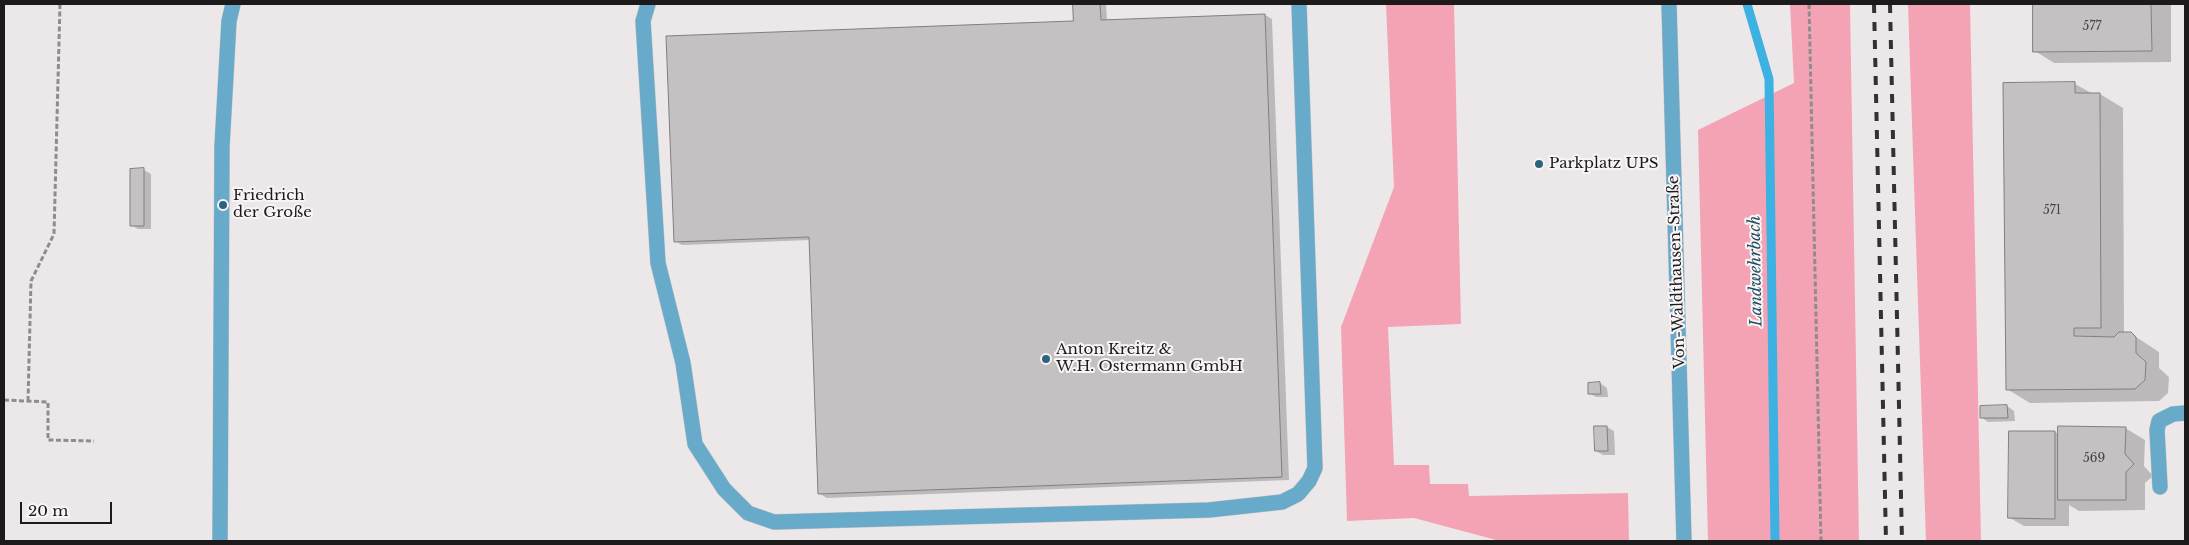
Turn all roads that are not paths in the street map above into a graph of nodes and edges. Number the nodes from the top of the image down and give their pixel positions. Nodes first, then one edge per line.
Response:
1 (233, 4) edge
2 (648, 4) edge
3 (1299, 4) edge
4 (1669, 4) edge
5 (2185, 413) edge
6 (2160, 487) dead end
7 (220, 541) edge
8 (1684, 541) edge

1 - 7 street
2 - 3 street
4 - 8 street, Von-Waldthausen-Straße
5 - 6 street

